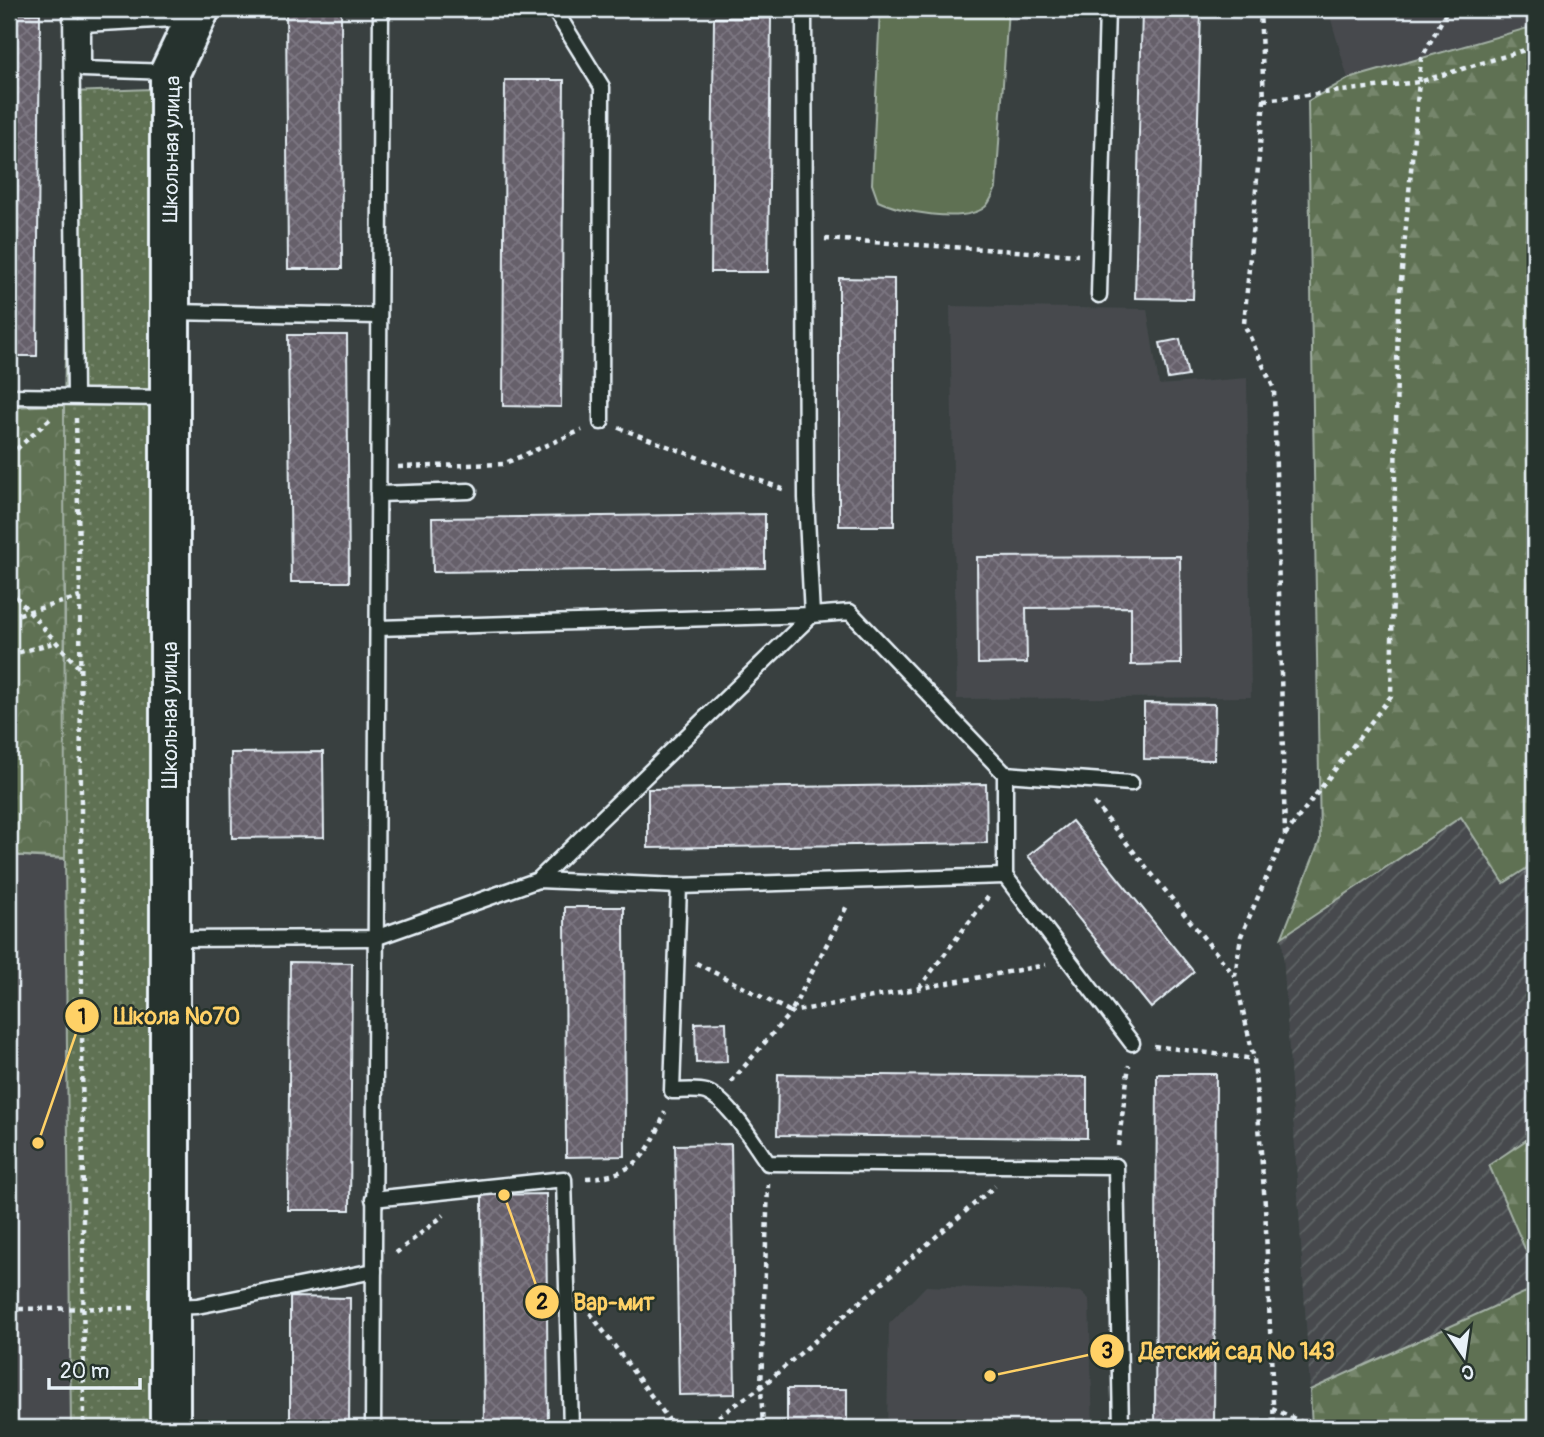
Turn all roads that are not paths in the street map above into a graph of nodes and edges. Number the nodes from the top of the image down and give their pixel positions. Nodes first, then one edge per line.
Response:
1 (71, 9) edge
2 (381, 9) edge
3 (554, 9) edge
4 (804, 9) edge
5 (1107, 9) edge
6 (198, 13) edge
7 (170, 72) junction
8 (1099, 295) dead end
9 (170, 312) junction
10 (379, 316) junction
11 (9, 396) edge
12 (75, 396) junction
13 (170, 398) junction
14 (601, 422) road end
15 (469, 491) dead end
16 (378, 494) junction
17 (812, 615) junction
18 (378, 628) junction
19 (1005, 774) junction
20 (1130, 783) dead end
21 (1005, 876) junction
22 (538, 880) junction
23 (679, 886) junction
24 (375, 938) junction
25 (170, 939) junction
26 (1132, 1043) road end
27 (373, 1199) junction
28 (373, 1271) junction
29 (170, 1307) junction
30 (170, 1428) edge
31 (373, 1428) edge
32 (572, 1428) edge
33 (1121, 1428) edge

1 - 12 lane
2 - 10 lane
3 - 14 lane
4 - 17 lane
5 - 8 lane
6 - 7 main road, Школьная улица
6 - 7 lane
7 - 9 main road, Школьная улица
9 - 10 lane
9 - 13 main road, Школьная улица
10 - 16 lane
11 - 12 lane
12 - 13 lane
13 - 25 main road, Школьная улица
15 - 16 lane
16 - 18 lane
17 - 18 lane
17 - 19 lane
17 - 22 lane
18 - 24 lane
19 - 20 lane
19 - 21 lane
21 - 23 lane
21 - 26 lane
22 - 23 lane
22 - 24 lane
23 - 33 lane
24 - 25 lane
24 - 27 lane
25 - 29 main road, Школьная улица
27 - 28 lane
27 - 32 lane
28 - 29 lane
28 - 31 lane
29 - 30 main road, Школьная улица

